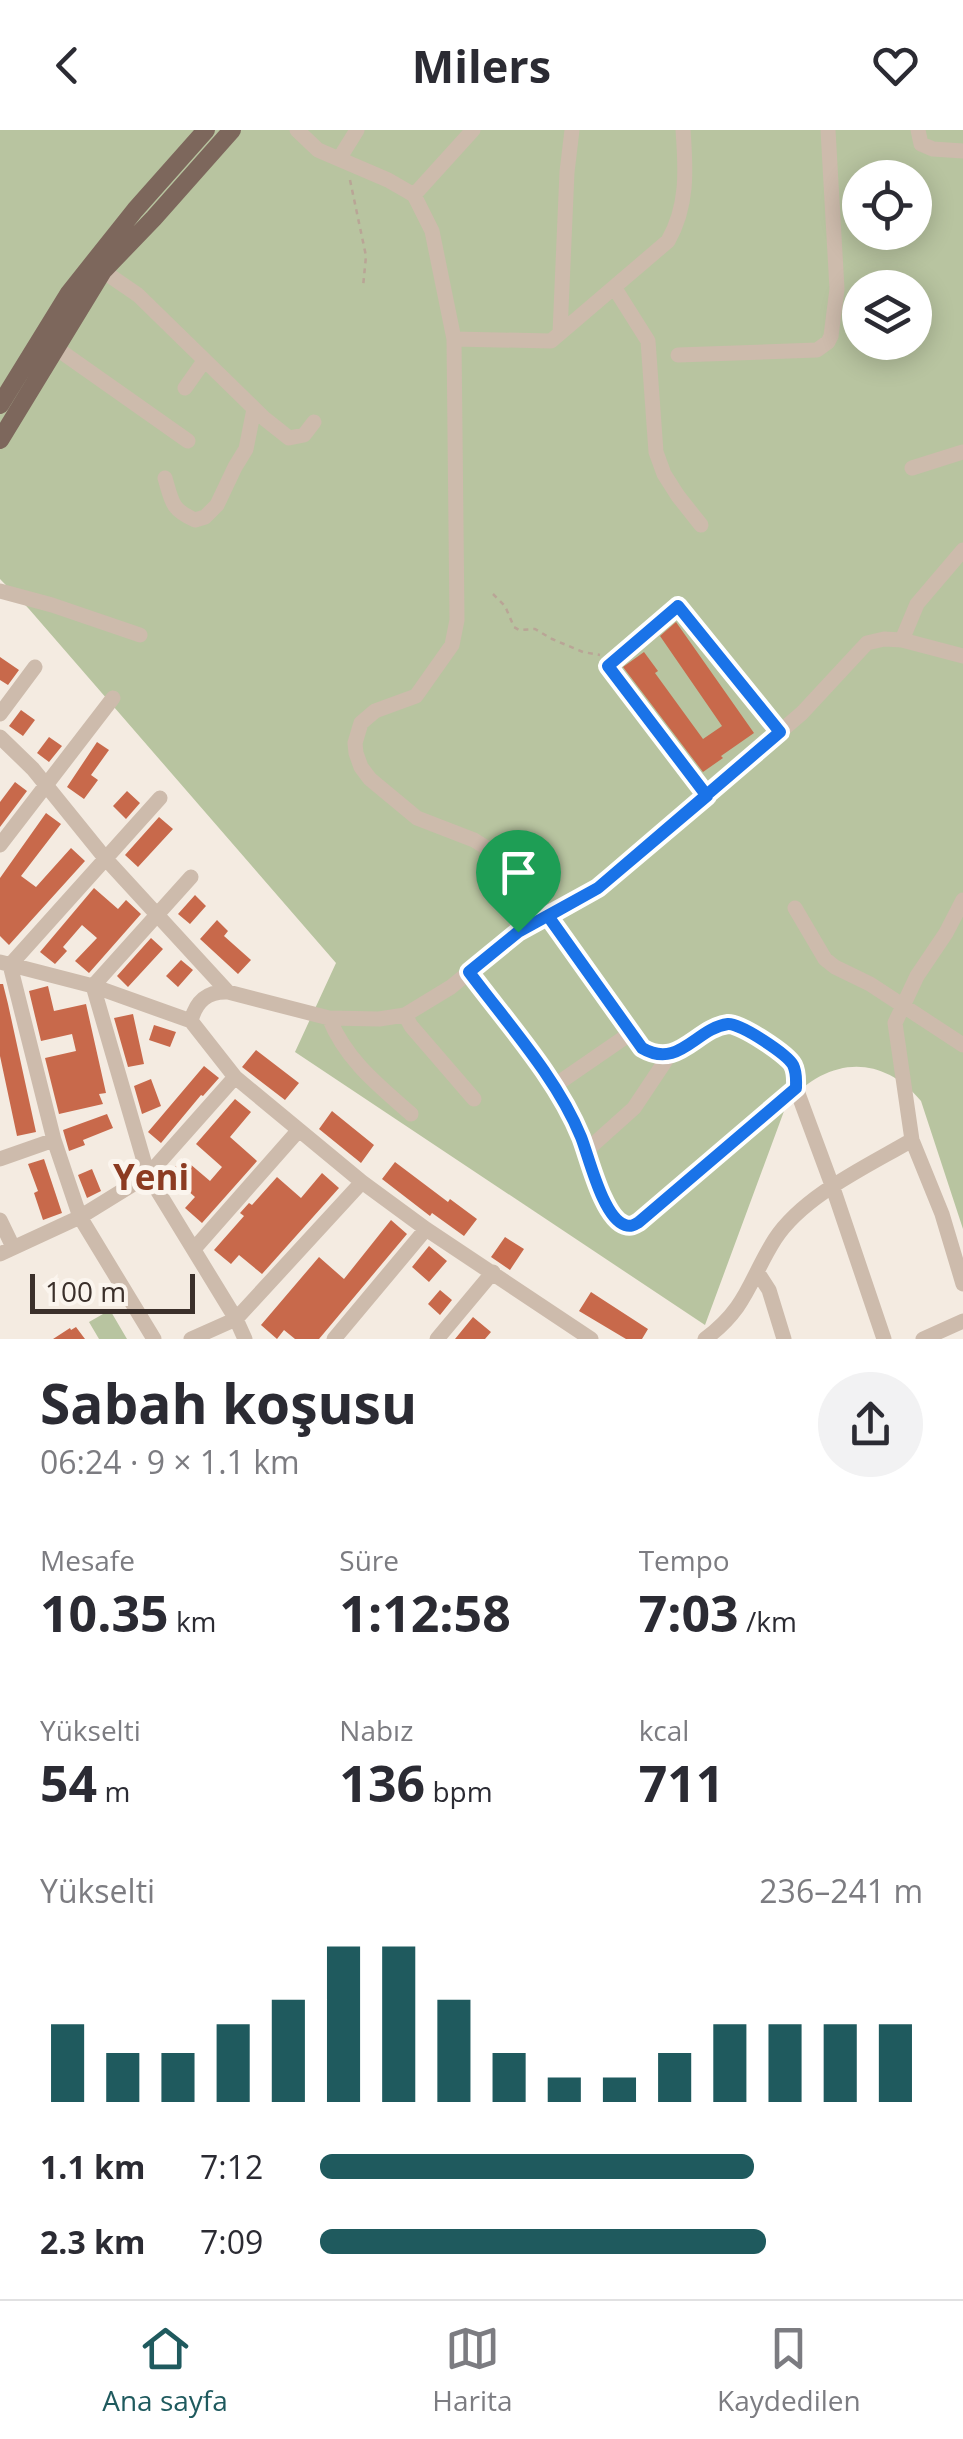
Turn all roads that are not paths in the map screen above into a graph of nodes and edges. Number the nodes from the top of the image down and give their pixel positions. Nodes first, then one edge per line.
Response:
1 (206, 130) edge
2 (232, 130) edge
3 (298, 130) edge
4 (357, 130) edge
5 (473, 130) edge
6 (572, 130) edge
7 (684, 130) edge
8 (828, 130) edge
9 (918, 130) edge
10 (963, 151) edge
11 (343, 161) junction
12 (414, 195) junction
13 (103, 272) junction
14 (614, 288) junction
15 (558, 335) junction
16 (454, 340) junction
17 (56, 348) junction
18 (678, 355) dead end
19 (557, 360) dead end
20 (204, 361) junction
21 (184, 388) dead end
22 (0, 405) edge
23 (254, 409) junction
24 (314, 422) dead end
25 (0, 440) edge
26 (188, 441) dead end
27 (963, 452) edge
28 (912, 468) dead end
29 (165, 478) dead end
30 (702, 525) dead end
31 (963, 550) edge
32 (0, 591) edge
33 (140, 635) dead end
34 (902, 640) junction
35 (963, 656) edge
36 (35, 667) dead end
37 (113, 698) dead end
38 (0, 714) edge
39 (780, 732) junction
40 (0, 737) edge
41 (46, 786) junction
42 (707, 796) junction
43 (160, 798) dead end
44 (0, 845) edge
45 (105, 858) junction
46 (191, 876) dead end
47 (963, 900) edge
48 (795, 908) dead end
49 (157, 913) junction
50 (548, 916) junction
51 (518, 932) junction
52 (5, 963) edge
53 (469, 972) junction
54 (93, 986) junction
55 (228, 992) junction
56 (902, 1005) junction
57 (404, 1015) junction
58 (329, 1018) junction
59 (191, 1021) junction
60 (632, 1033) junction
61 (963, 1045) edge
62 (670, 1054) junction
63 (235, 1077) junction
64 (554, 1086) junction
65 (796, 1088) junction
66 (474, 1099) dead end
67 (411, 1114) dead end
68 (298, 1131) junction
69 (54, 1140) junction
70 (912, 1140) junction
71 (586, 1151) junction
72 (0, 1159) edge
73 (148, 1175) junction
74 (362, 1182) junction
75 (833, 1188) junction
76 (80, 1217) junction
77 (0, 1220) edge
78 (426, 1228) junction
79 (194, 1249) junction
80 (7, 1250) edge
81 (492, 1272) junction
82 (758, 1273) junction
83 (963, 1284) edge
84 (236, 1319) junction
85 (963, 1321) edge
86 (154, 1339) edge
87 (190, 1339) edge
88 (245, 1339) edge
89 (334, 1339) edge
90 (437, 1339) edge
91 (591, 1339) edge
92 (706, 1339) edge
93 (784, 1339) edge
94 (884, 1339) edge
95 (923, 1339) edge

1 - 22 main road
2 - 13 main road
3 - 11 street
4 - 11 street
5 - 12 street
6 - 15 street
7 - 14 street
8 - 18 street
9 - 10 street
11 - 12 street
12 - 16 street
13 - 17 main road
13 - 20 street
14 - 15 street
14 - 30 street
15 - 16 street
15 - 19 street
16 - 51 street
17 - 25 main road
17 - 26 street
20 - 21 street
20 - 23 street
23 - 24 street
23 - 29 street
27 - 28 street
31 - 34 street
32 - 33 street
34 - 35 street
34 - 39 street
36 - 38 street
37 - 41 street
39 - 42 street
39 - 42 street
40 - 41 street
41 - 44 street
41 - 45 street
42 - 50 street
43 - 45 street
45 - 49 street
45 - 52 street
46 - 49 street
47 - 56 street
48 - 56 street
49 - 54 street
49 - 55 street
50 - 51 street
50 - 60 street
51 - 53 street
52 - 54 street
52 - 69 street
53 - 57 street
53 - 64 street
54 - 59 street
54 - 73 street
55 - 58 street
55 - 59 street
56 - 61 street
56 - 70 street
57 - 58 street
57 - 66 street
58 - 67 street
59 - 63 street
60 - 62 street
60 - 64 street
62 - 65 street
62 - 71 street
63 - 68 street
63 - 73 street
64 - 71 street
65 - 71 street
65 - 75 street
68 - 74 street
68 - 79 street
69 - 72 street
69 - 76 street
70 - 75 street
70 - 83 street
73 - 76 street
73 - 79 street
74 - 78 street
74 - 84 street
75 - 82 street
75 - 94 street
76 - 80 street
76 - 86 street
77 - 80 street
78 - 81 street
78 - 89 street
79 - 84 street
81 - 90 street
81 - 91 street
82 - 92 street
82 - 93 street
84 - 87 street
84 - 88 street
85 - 95 street

